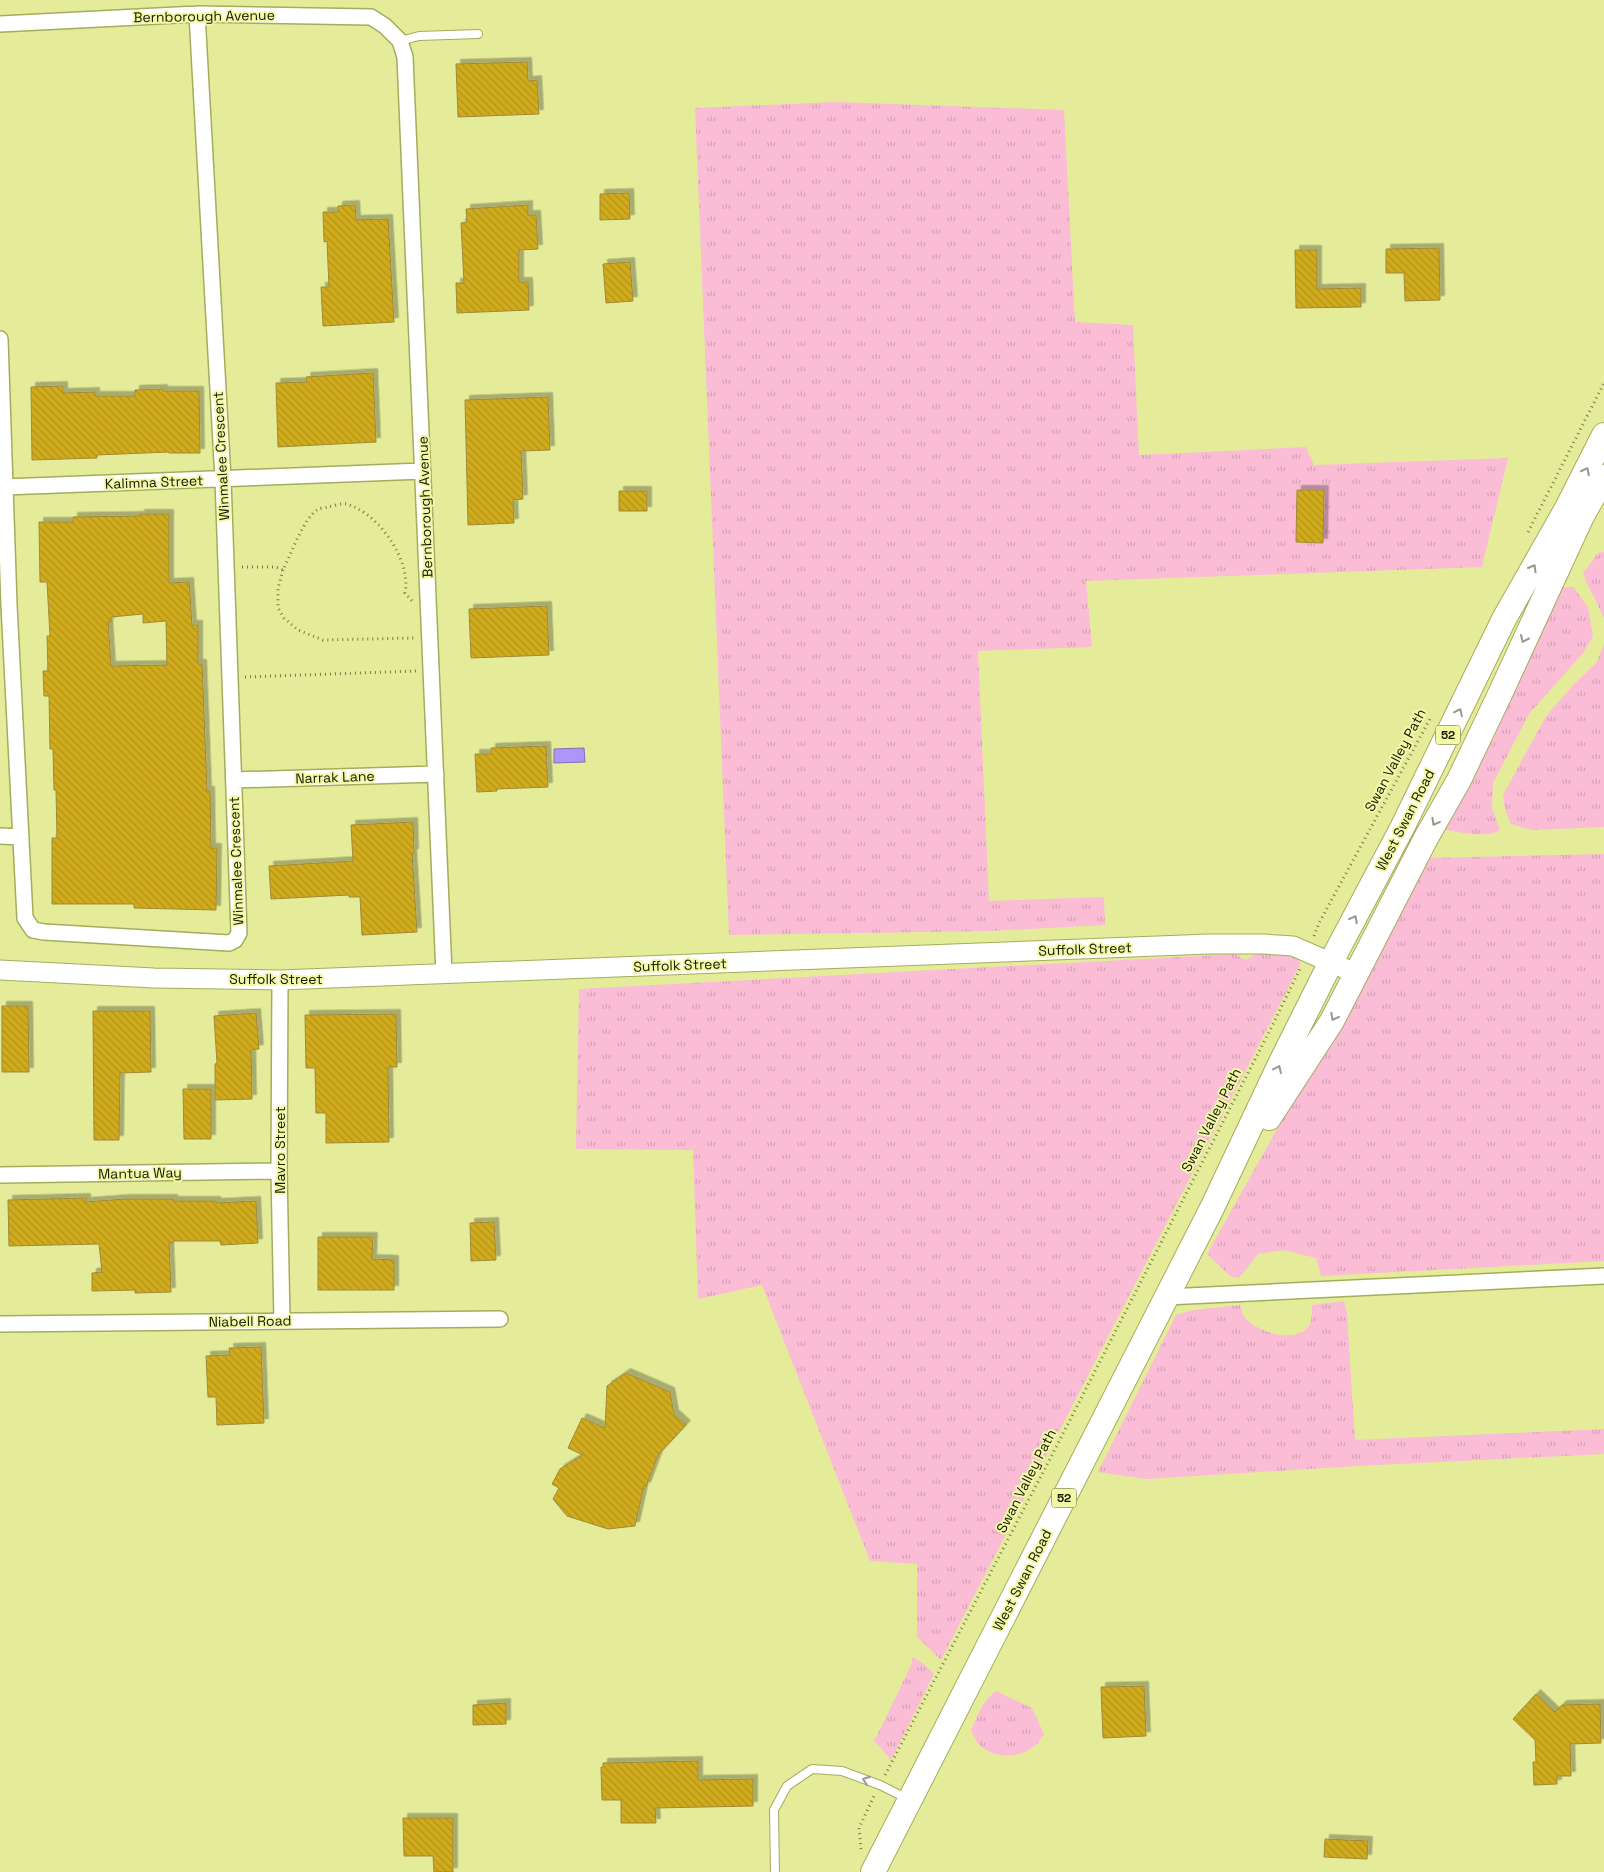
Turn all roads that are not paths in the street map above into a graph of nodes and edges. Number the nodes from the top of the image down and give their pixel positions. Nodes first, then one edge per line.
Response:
1 (197, 14) junction
2 (0, 24) edge
3 (478, 34) dead end
4 (400, 41) junction
5 (0, 339) edge
6 (1604, 435) edge
7 (2, 436) edge
8 (423, 471) junction
9 (1604, 477) edge
10 (222, 479) junction
11 (4, 487) junction
12 (4, 605) edge
13 (436, 774) junction
14 (234, 780) junction
15 (0, 836) edge
16 (21, 837) junction
17 (1331, 962) junction
18 (0, 970) edge
19 (1355, 973) junction
20 (444, 974) junction
21 (280, 980) junction
22 (279, 1171) junction
23 (0, 1174) edge
24 (1212, 1208) junction
25 (1604, 1276) edge
26 (1166, 1297) junction
27 (500, 1319) dead end
28 (282, 1320) junction
29 (0, 1324) edge
30 (910, 1800) junction
31 (868, 1863) edge
32 (775, 1872) edge

1 - 2 street, Bernborough Avenue
1 - 4 street, Bernborough Avenue
1 - 10 street, Winmalee Crescent
3 - 4 lane
4 - 8 street, Bernborough Avenue
5 - 7 street, Winmalee Crescent
17 -> 6 main road, West Swan Road / 52
7 - 11 street, Winmalee Crescent
8 - 10 street, Kalimna Street
8 - 13 street, Bernborough Avenue
9 -> 19 main road, West Swan Road / 52
10 - 11 street, Kalimna Street
10 - 14 street, Winmalee Crescent
11 - 12 street, Winmalee Crescent
12 - 16 street, Winmalee Crescent
13 - 14 street, Narrak Lane
13 - 20 street, Bernborough Avenue
14 - 16 street, Winmalee Crescent
15 - 16 street
17 - 19 street, Suffolk Street
17 - 20 street, Suffolk Street
24 -> 17 main road, West Swan Road / 52
18 - 21 street, Suffolk Street
19 -> 24 main road, West Swan Road / 52
20 - 21 street, Suffolk Street
21 - 22 street, Mavro Street
22 - 23 street, Mantua Way
22 - 28 street, Mavro Street
24 - 26 main road, West Swan Road / 52
25 - 26 street
26 - 30 main road, West Swan Road / 52
27 - 28 street, Niabell Road
28 - 29 street, Niabell Road
30 - 31 main road, West Swan Road / 52
30 -> 32 lane

